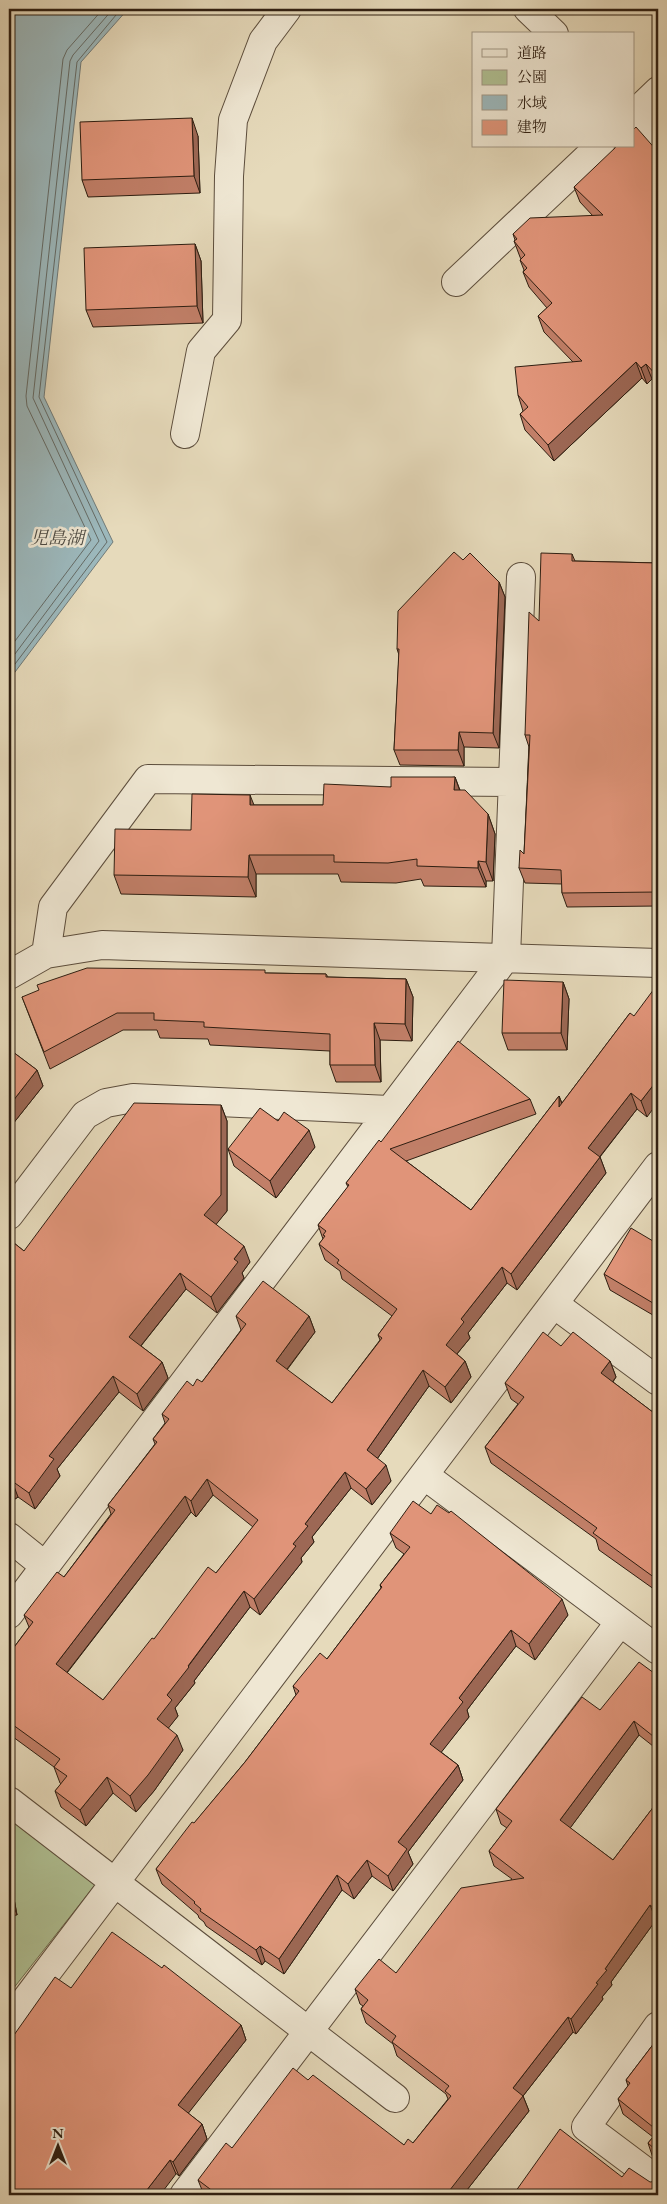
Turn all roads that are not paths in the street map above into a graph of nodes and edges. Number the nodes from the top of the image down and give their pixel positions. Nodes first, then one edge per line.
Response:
1 (287, 9) edge
2 (528, 9) edge
3 (552, 32) edge
4 (658, 91) edge
5 (634, 113) edge
6 (658, 137) edge
7 (598, 148) edge
8 (456, 282) dead end
9 (185, 434) dead end
10 (521, 577) dead end
11 (513, 782) junction
12 (46, 954) junction
13 (506, 958) junction
14 (658, 963) edge
15 (9, 974) edge
16 (389, 1110) junction
17 (658, 1166) edge
18 (9, 1215) edge
19 (554, 1304) junction
20 (658, 1381) edge
21 (424, 1475) junction
22 (9, 1537) edge
23 (45, 1566) junction
24 (9, 1614) edge
25 (620, 1622) junction
26 (658, 1650) edge
27 (9, 1801) edge
28 (114, 1882) junction
29 (9, 2022) edge
30 (658, 2026) edge
31 (308, 2032) junction
32 (394, 2098) dead end
33 (658, 2181) edge
34 (184, 2195) edge

1 - 9 street
2 - 3 street
4 - 5 street
5 - 6 street
7 - 8 street
10 - 11 street
11 - 12 street
11 - 13 street
12 - 13 street
12 - 15 street
13 - 14 street
13 - 16 street
16 - 18 street
16 - 23 street
17 - 19 street
19 - 20 street
19 - 21 street
21 - 25 street
21 - 28 street
22 - 23 street
23 - 24 street
25 - 26 street
25 - 31 street
27 - 28 street
28 - 29 street
28 - 31 street
30 - 33 street
31 - 32 street
31 - 34 street

